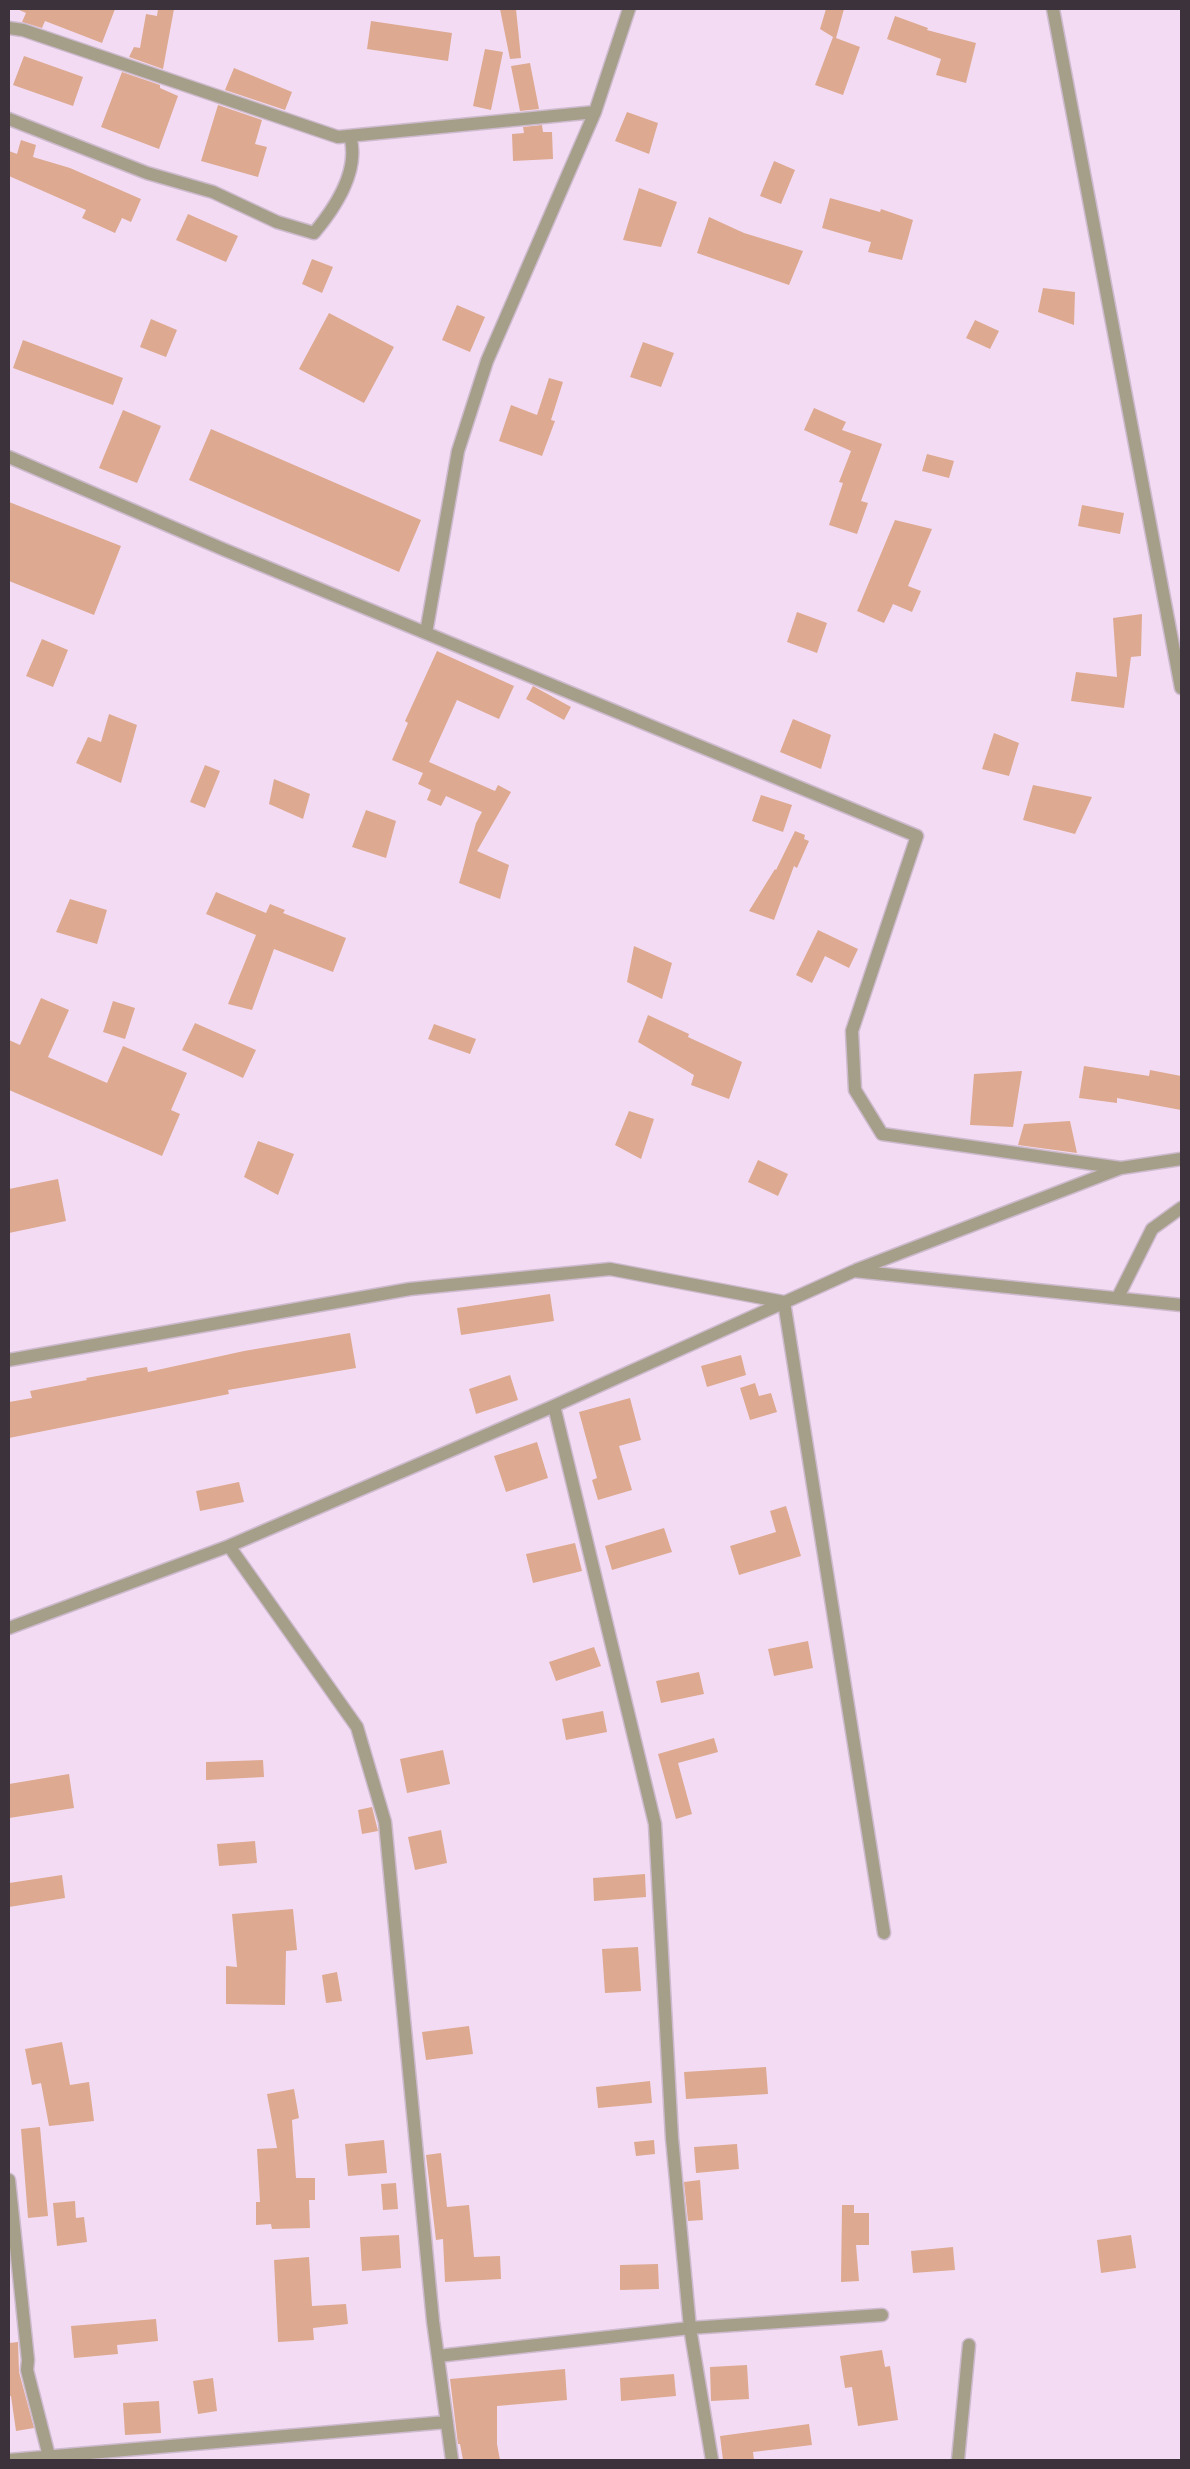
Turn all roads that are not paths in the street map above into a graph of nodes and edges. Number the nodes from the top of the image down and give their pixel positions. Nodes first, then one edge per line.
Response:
1 (629, 9) edge
2 (1053, 9) edge
3 (9, 28) edge
4 (595, 112) junction
5 (9, 119) edge
6 (350, 136) junction
7 (9, 457) edge
8 (426, 633) junction
9 (1181, 688) edge
10 (1181, 1159) edge
11 (1121, 1168) junction
12 (1181, 1208) edge
13 (854, 1270) junction
14 (1118, 1297) junction
15 (784, 1302) junction
16 (1181, 1305) edge
17 (9, 1360) edge
18 (554, 1406) junction
19 (229, 1546) junction
20 (9, 1628) edge
21 (884, 1934) dead end
22 (9, 2180) edge
23 (882, 2315) dead end
24 (690, 2328) junction
25 (969, 2345) dead end
26 (438, 2356) junction
27 (447, 2422) junction
28 (49, 2458) edge
29 (9, 2460) edge
30 (452, 2460) edge
31 (712, 2460) edge
32 (958, 2460) edge

1 - 4 street
2 - 9 street
3 - 6 street
4 - 6 street
4 - 8 street
5 - 6 street
7 - 8 street
8 - 11 street
10 - 11 street
11 - 13 street
12 - 14 street
13 - 14 street
13 - 15 street
14 - 16 street
15 - 17 street
15 - 18 street
15 - 21 street
18 - 19 street
18 - 24 street
19 - 20 street
19 - 26 street
22 - 28 street
23 - 24 street
24 - 26 street
24 - 31 street
25 - 32 street
26 - 27 street
27 - 28 street
27 - 30 street
28 - 29 street

